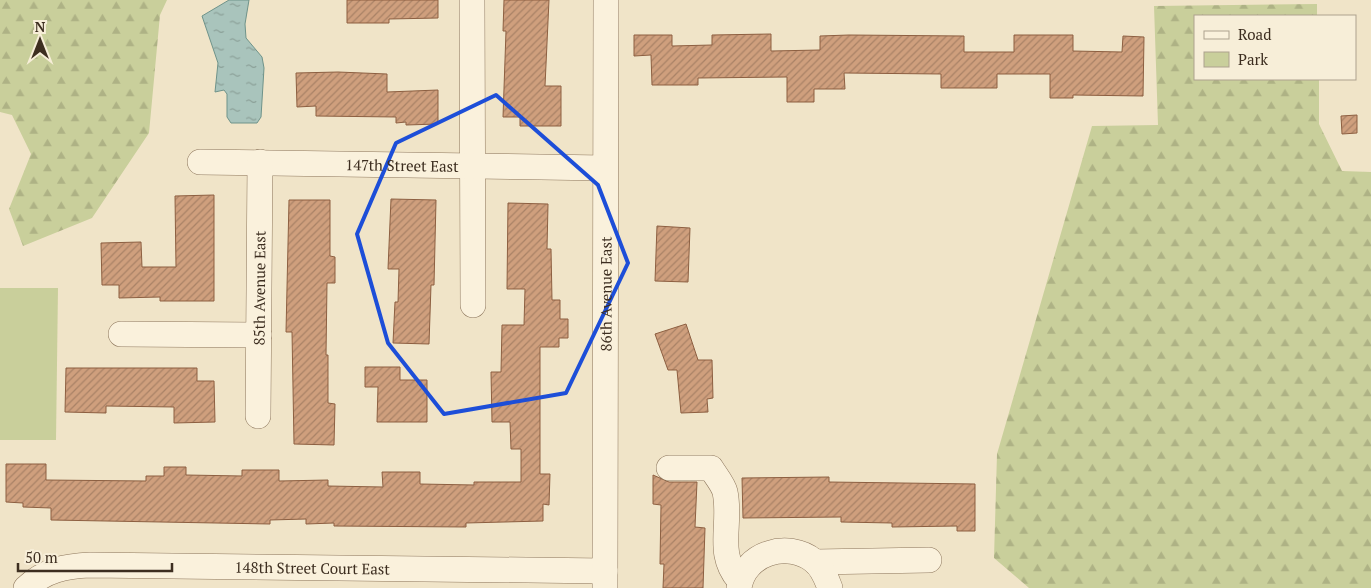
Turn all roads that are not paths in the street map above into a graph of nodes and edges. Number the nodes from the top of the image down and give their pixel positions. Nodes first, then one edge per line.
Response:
1 (472, 0) edge
2 (606, 0) edge
3 (200, 162) dead end
4 (260, 162) junction
5 (473, 166) junction
6 (604, 168) junction
7 (473, 305) dead end
8 (121, 334) dead end
9 (258, 335) junction
10 (258, 416) dead end
11 (669, 468) dead end
12 (929, 560) dead end
13 (816, 562) junction
14 (605, 579) edge
15 (739, 585) edge
16 (26, 588) edge
17 (830, 588) edge

1 - 5 street
2 - 6 street, 86th Avenue East
3 - 4 street, 147th Street East
4 - 5 street, 147th Street East
4 - 9 street, 85th Avenue East
5 - 6 street, 147th Street East
5 - 7 street
6 - 14 street, 86th Avenue East
8 - 9 street
9 - 10 street, 85th Avenue East
11 - 15 street
12 - 13 street
13 - 15 street
13 - 17 street
14 - 16 street, 148th Street Court East

